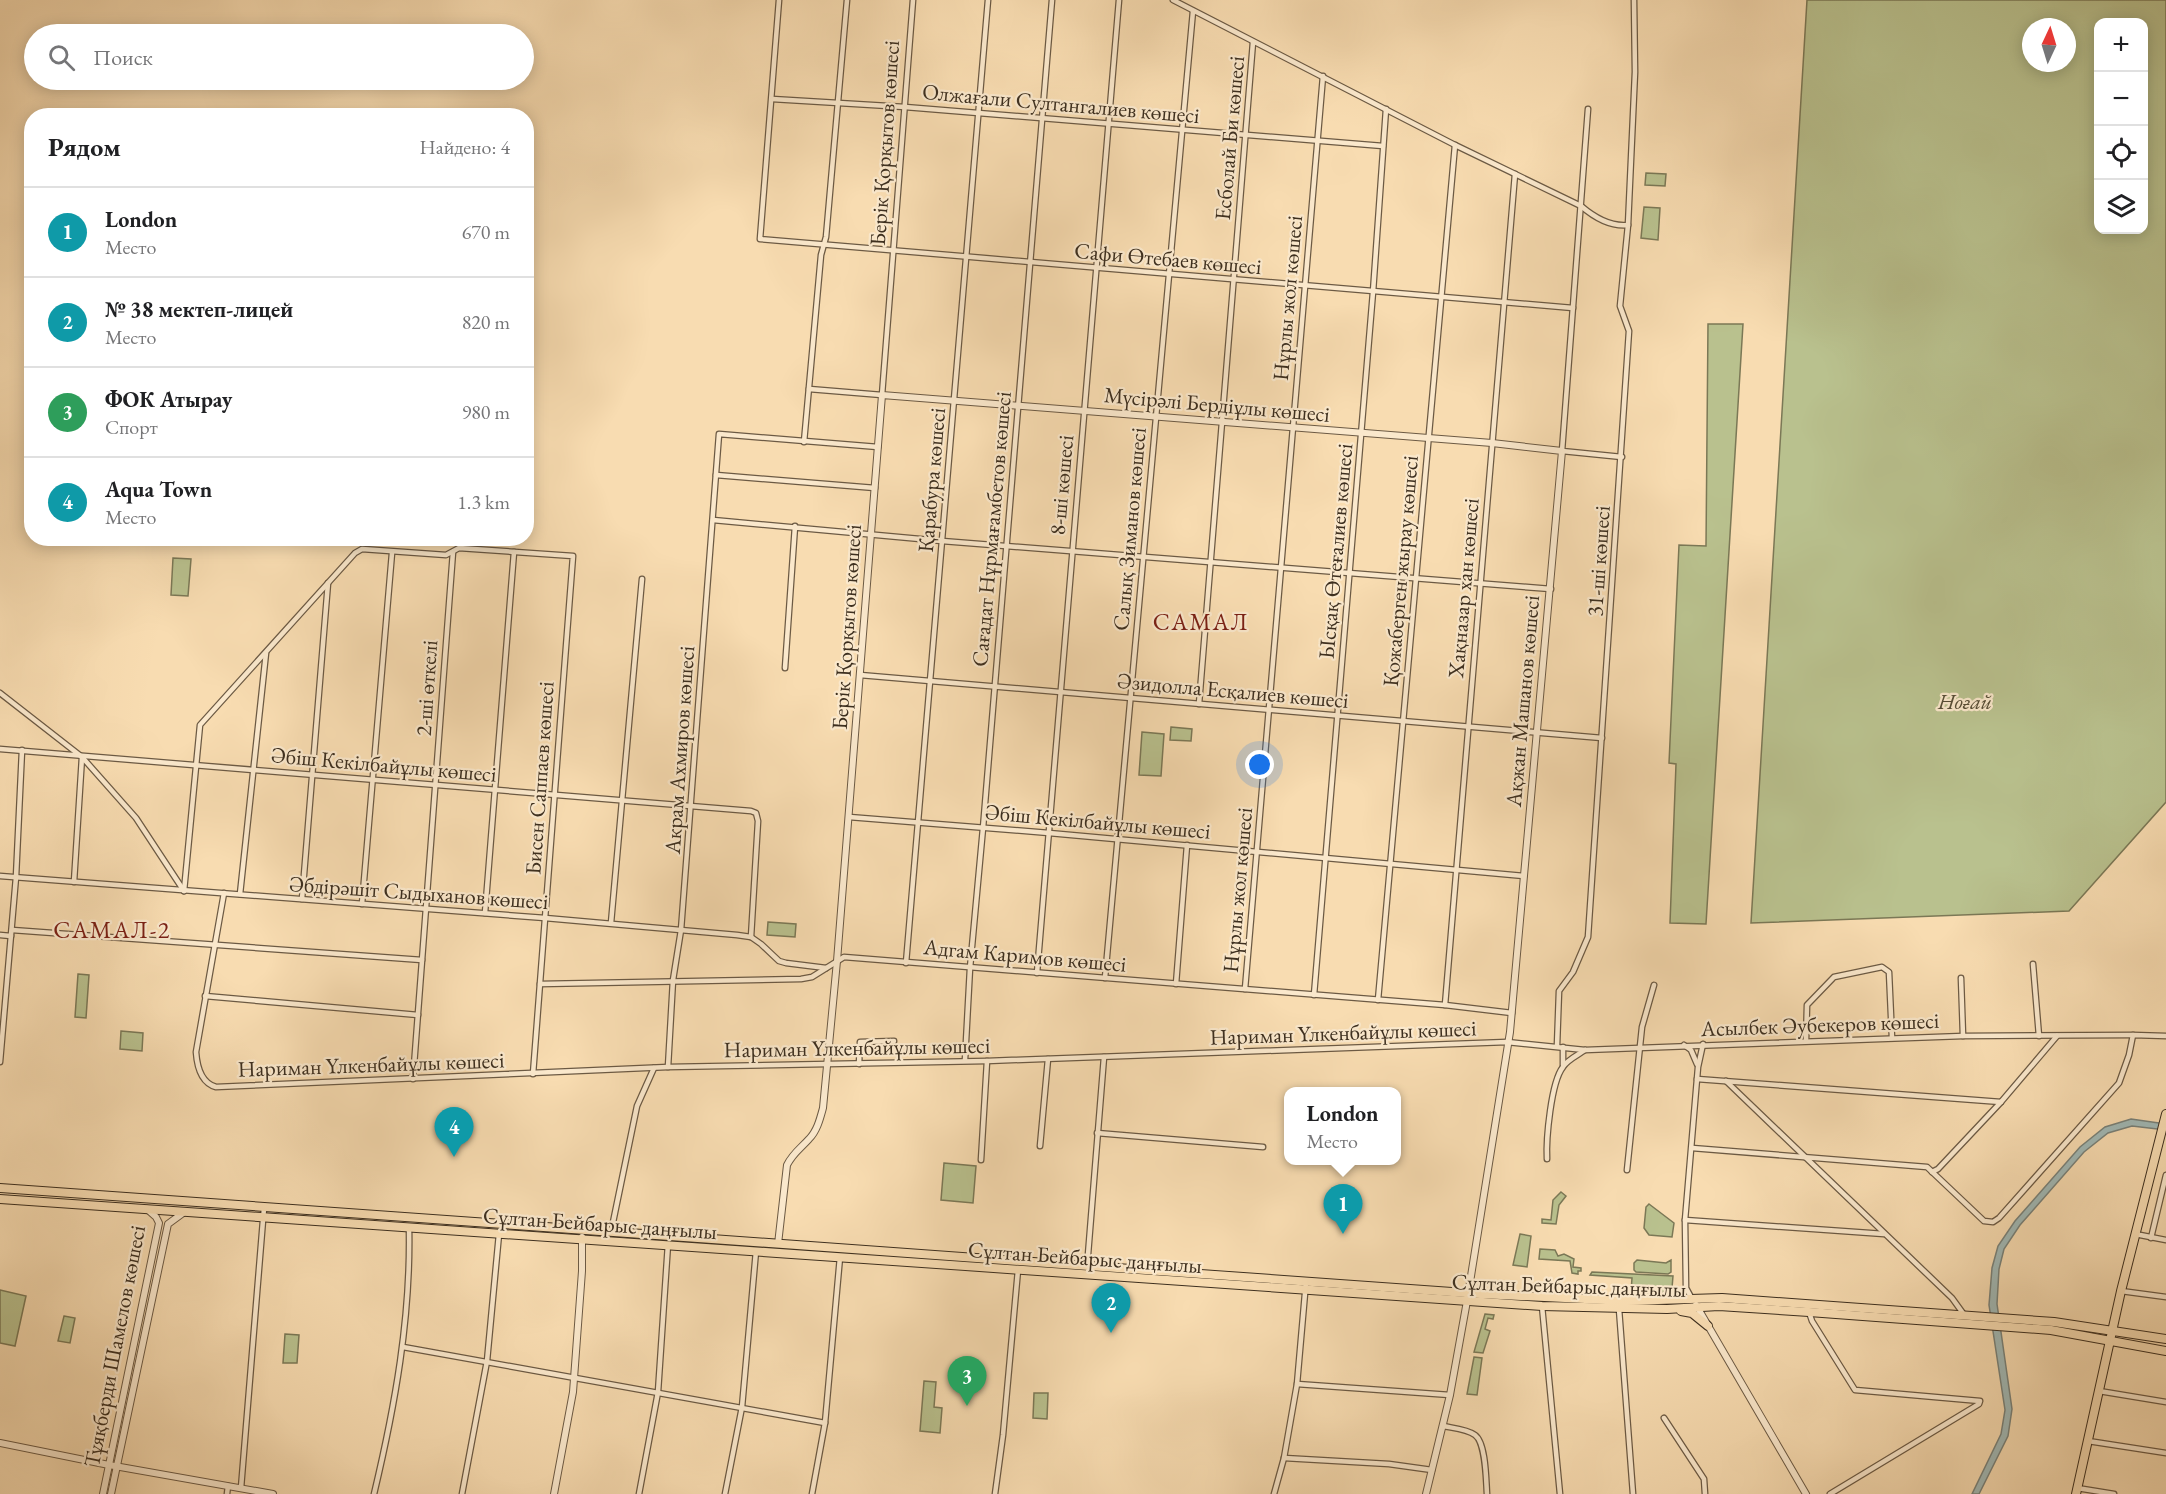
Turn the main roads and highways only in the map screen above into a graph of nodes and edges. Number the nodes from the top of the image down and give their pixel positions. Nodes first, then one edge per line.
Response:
1 (2165, 1117) edge
2 (0, 1188) edge
3 (0, 1199) edge
4 (840, 1253) junction
5 (1019, 1266) junction
6 (1305, 1286) junction
7 (1468, 1297) junction
8 (1695, 1303) junction
9 (1667, 1309) junction
10 (2116, 1318) junction
11 (1708, 1326) road end
12 (2098, 1328) junction
13 (2113, 1330) junction
14 (2123, 1332) junction
15 (2094, 1338) junction
16 (2166, 1339) edge
17 (2111, 1342) junction
18 (2124, 1344) junction
19 (2166, 1350) edge
20 (2108, 1355) junction
21 (2076, 1491) edge

1 - 10 main road
2 - 4 main road, Сұлтан Бейбарыс даңғылы
3 - 4 main road, Сұлтан Бейбарыс даңғылы
4 - 5 main road, Сұлтан Бейбарыс даңғылы
5 - 6 main road, Сұлтан Бейбарыс даңғылы
5 - 6 main road, Сұлтан Бейбарыс даңғылы
6 - 7 main road, Сұлтан Бейбарыс даңғылы
7 - 8 main road, Сұлтан Бейбарыс даңғылы
7 - 9 main road, Сұлтан Бейбарыс даңғылы
8 - 9 main road, Сұлтан Бейбарыс даңғылы
8 - 12 main road, Сұлтан Бейбарыс даңғылы
8 - 15 main road, Сұлтан Бейбарыс даңғылы
9 - 11 main road
10 - 12 main road
10 - 13 main road
10 - 14 main road
12 - 13 main road, Сұлтан Бейбарыс даңғылы
13 - 14 main road, Сұлтан Бейбарыс даңғылы
13 - 17 main road
14 - 16 main road, Сұлтан Бейбарыс даңғылы
15 - 17 main road, Сұлтан Бейбарыс даңғылы
15 - 20 main road
17 - 18 main road, Сұлтан Бейбарыс даңғылы
17 - 20 main road
18 - 19 main road, Сұлтан Бейбарыс даңғылы
18 - 20 main road
20 - 21 main road

